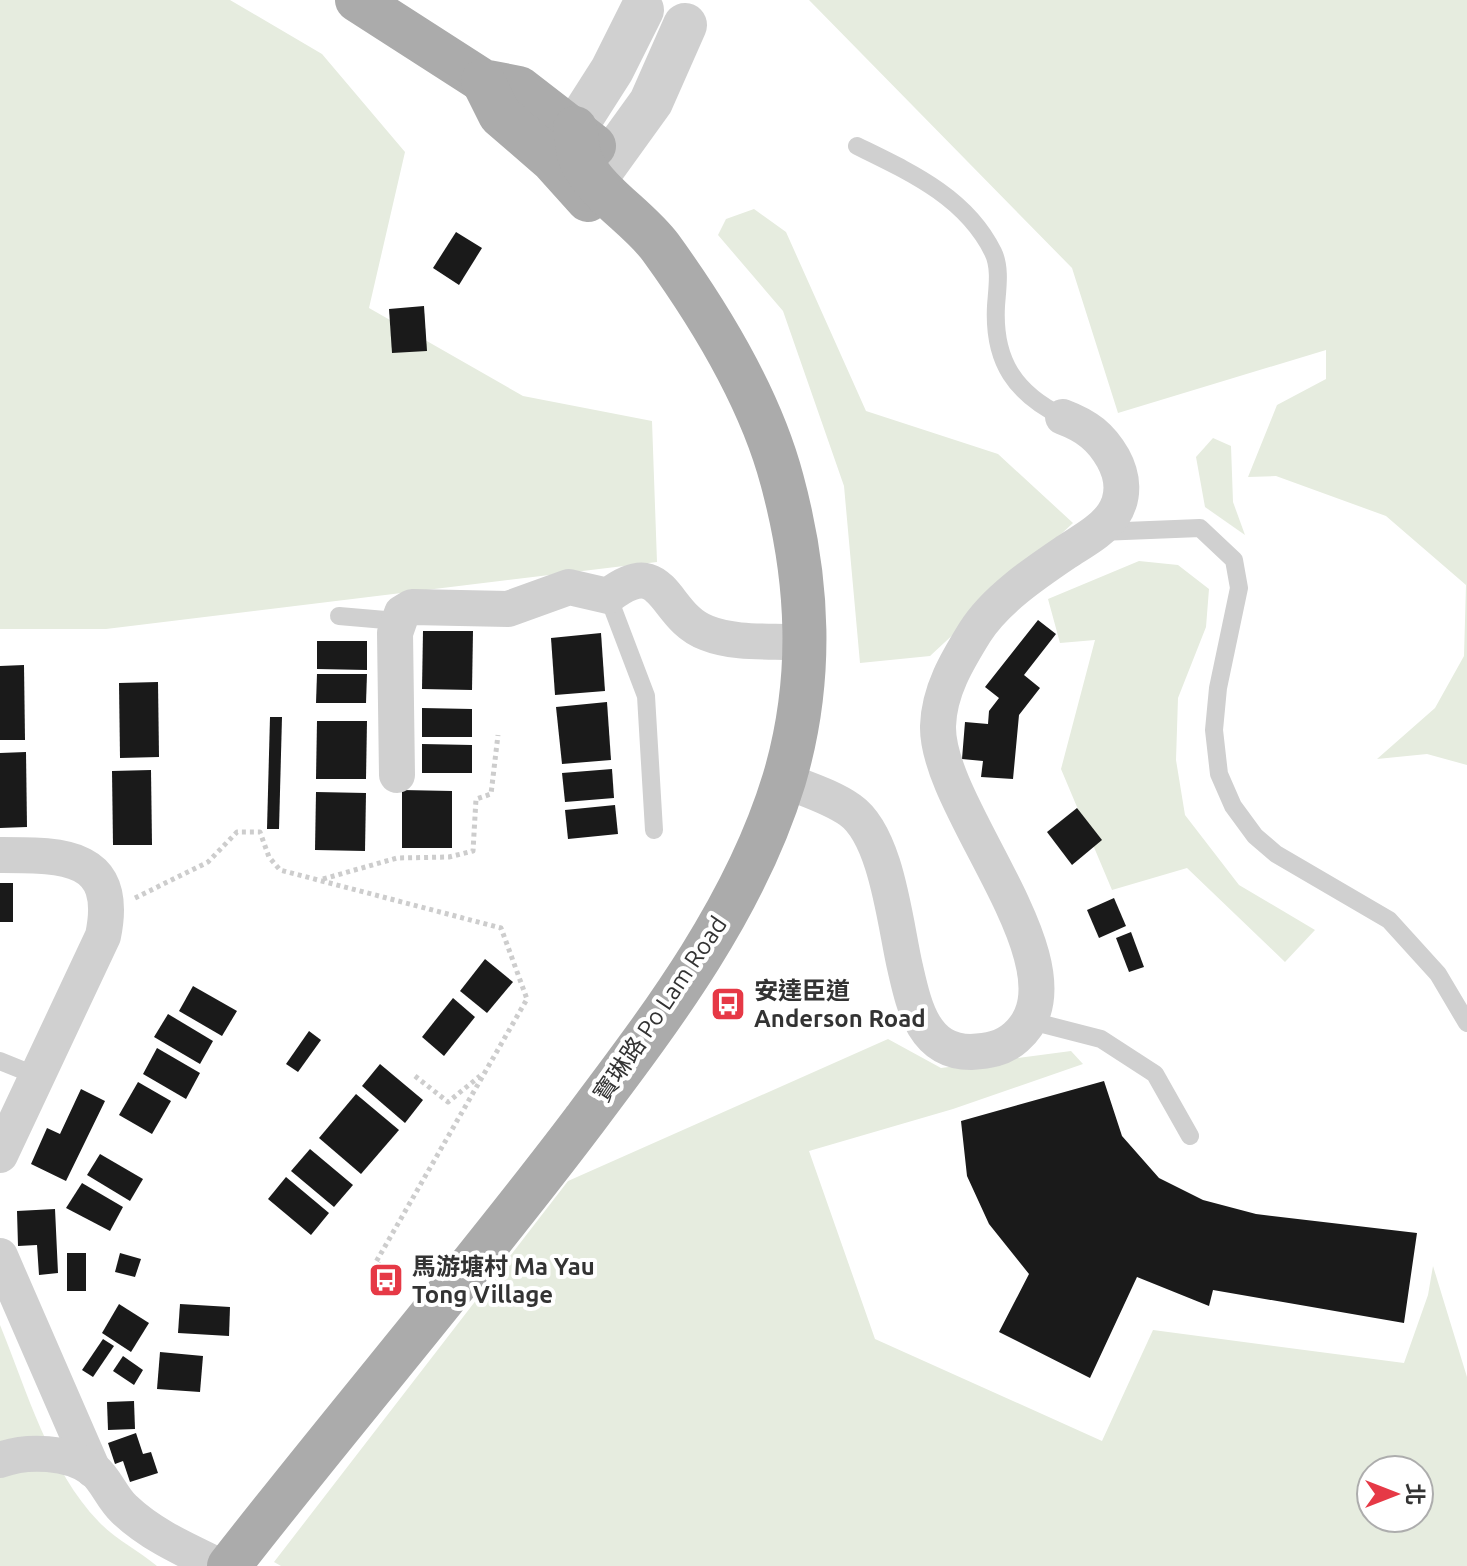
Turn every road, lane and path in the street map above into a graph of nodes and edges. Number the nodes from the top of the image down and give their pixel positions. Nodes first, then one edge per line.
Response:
1 (357, 0) edge
2 (642, 10) dead end
3 (685, 25) dead end
4 (483, 81) junction
5 (585, 113) junction
6 (857, 146) dead end
7 (596, 179) junction
8 (1063, 417) joint
9 (1095, 532) junction
10 (608, 596) junction
11 (339, 616) dead end
12 (397, 621) junction
13 (807, 643) junction
14 (498, 735) dead end
15 (397, 775) dead end
16 (784, 780) junction
17 (654, 830) dead end
18 (0, 855) edge
19 (322, 879) junction
20 (152, 890) dead end
21 (1031, 1021) junction
22 (1467, 1023) edge
23 (0, 1061) edge
24 (484, 1073) junction
25 (37, 1076) junction
26 (415, 1076) dead end
27 (1190, 1136) dead end
28 (0, 1155) edge
29 (0, 1256) edge
30 (388, 1272) dead end
31 (0, 1460) edge
32 (93, 1470) junction
33 (219, 1566) edge
34 (229, 1566) edge

1 - 4 main road
2 - 5 street
3 - 7 street
4 - 5 main road
4 - 7 main road
5 - 7 main road
6 - 8 lane
7 - 13 main road, 寶琳路 Po Lam Road
8 - 9 street
9 - 21 street
9 - 22 lane
10 - 12 street
10 - 13 street
10 - 17 lane
11 - 12 lane
12 - 15 street
13 - 16 main road, 寶琳路 Po Lam Road
14 - 19 path
16 - 21 street
16 - 34 main road, 寶琳路 Po Lam Road
18 - 25 street
19 - 20 path
19 - 24 path
21 - 27 lane
23 - 25 lane
24 - 26 path
24 - 30 path
25 - 28 street
29 - 32 street
31 - 32 street
32 - 33 street

